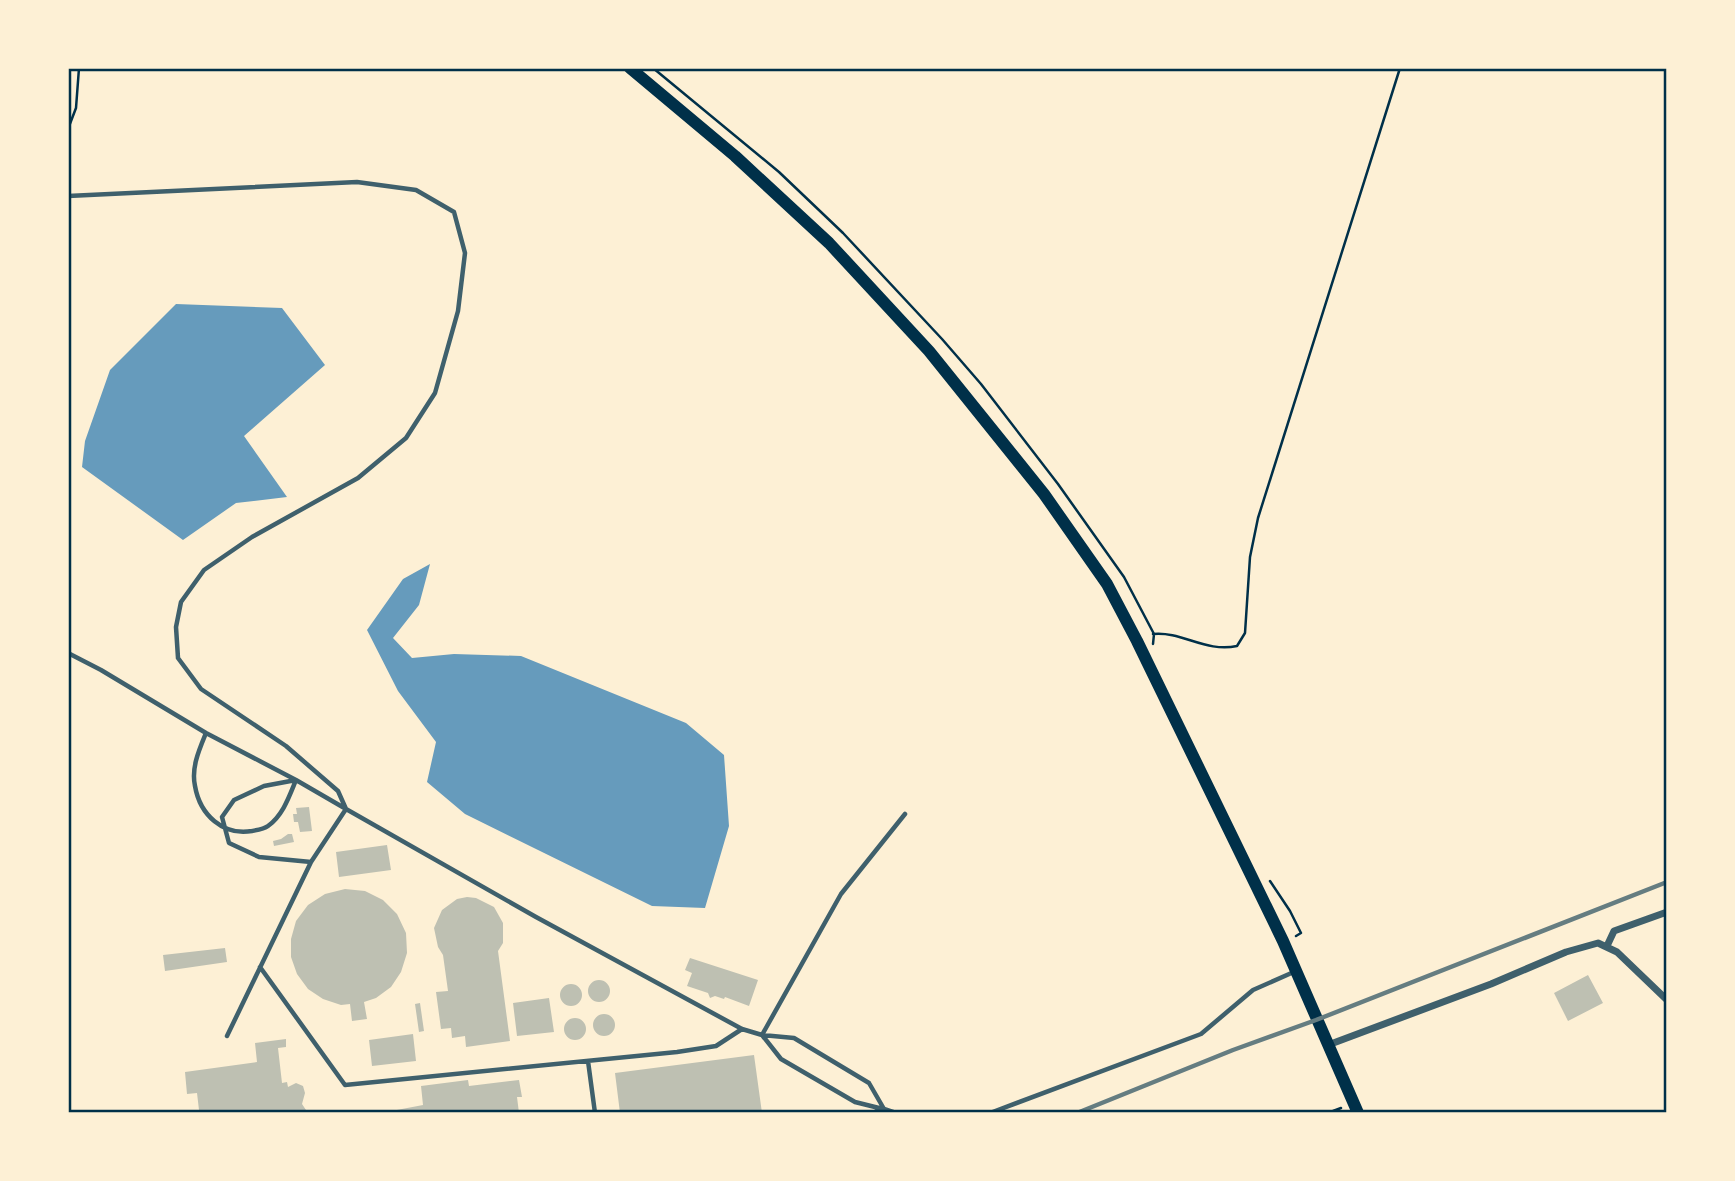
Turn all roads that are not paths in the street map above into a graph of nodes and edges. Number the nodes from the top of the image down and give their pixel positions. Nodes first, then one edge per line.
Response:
1 (629, 68) edge
2 (68, 196) edge
3 (68, 653) edge
4 (205, 733) junction
5 (296, 780) junction
6 (346, 809) junction
7 (905, 814) dead end
8 (226, 830) junction
9 (311, 862) junction
10 (1667, 912) edge
11 (1607, 946) junction
12 (260, 967) junction
13 (1297, 971) junction
14 (1667, 1000) edge
15 (742, 1029) junction
16 (762, 1035) junction
17 (227, 1036) dead end
18 (1328, 1046) junction
19 (588, 1061) junction
20 (884, 1109) junction
21 (595, 1113) edge
22 (872, 1113) edge
23 (896, 1113) edge
24 (990, 1113) edge
25 (1358, 1113) edge

1 - 13 main road
2 - 6 lane
3 - 4 lane
4 - 5 lane
4 - 8 lane
5 - 6 lane
5 - 8 lane
5 - 8 lane
6 - 9 lane
6 - 15 lane
7 - 16 lane
8 - 9 lane
9 - 12 lane
10 - 11 street
11 - 14 street
11 - 18 street
12 - 17 lane
12 - 19 lane
13 - 18 main road
13 - 24 lane
15 - 16 lane
15 - 19 lane
16 - 20 lane
16 - 20 lane
18 - 25 main road
19 - 21 lane
20 - 22 lane
20 - 23 lane

